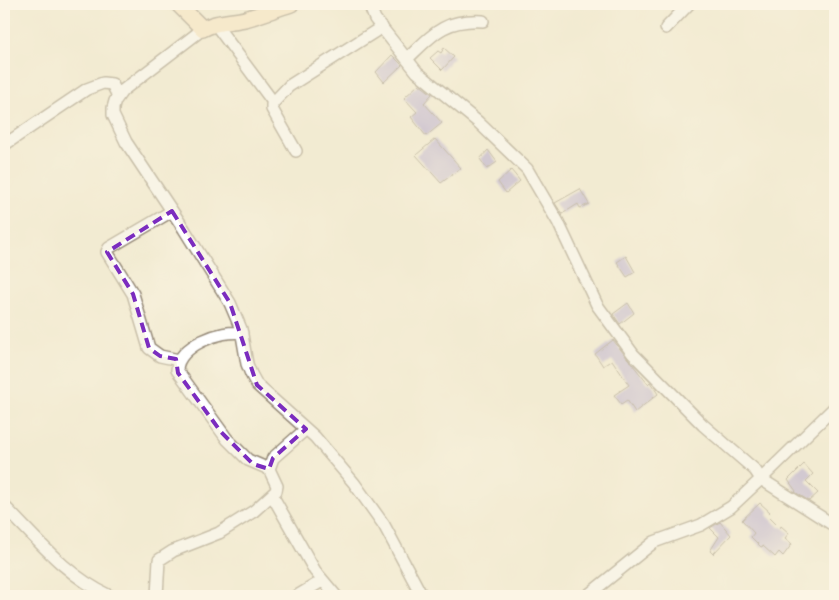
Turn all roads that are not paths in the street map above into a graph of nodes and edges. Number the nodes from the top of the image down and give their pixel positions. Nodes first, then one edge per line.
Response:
1 (178, 4) edge
2 (291, 4) edge
3 (369, 4) edge
4 (689, 4) edge
5 (483, 21) dead end
6 (209, 27) junction
7 (382, 27) junction
8 (666, 28) dead end
9 (407, 60) junction
10 (118, 96) junction
11 (273, 102) junction
12 (4, 144) edge
13 (296, 151) dead end
14 (172, 211) junction
15 (242, 333) junction
16 (179, 360) junction
17 (835, 408) edge
18 (306, 429) junction
19 (269, 469) junction
20 (761, 479) junction
21 (272, 495) junction
22 (4, 506) edge
23 (835, 526) edge
24 (322, 581) junction
25 (110, 596) edge
26 (157, 596) edge
27 (297, 596) edge
28 (336, 596) edge
29 (422, 596) edge
30 (587, 596) edge

1 - 6 street
2 - 6 street
3 - 7 street
4 - 8 street
5 - 9 street
6 - 10 street
6 - 11 street
7 - 9 street
7 - 11 street
9 - 20 street
10 - 12 street
10 - 14 street
11 - 13 street
14 - 15 street
14 - 16 street
15 - 16 street
15 - 18 street
16 - 19 street
17 - 20 street
18 - 19 street
18 - 29 street
19 - 21 street
20 - 23 street
20 - 30 street
21 - 24 street
21 - 26 street
22 - 25 street
24 - 27 street
24 - 28 street

